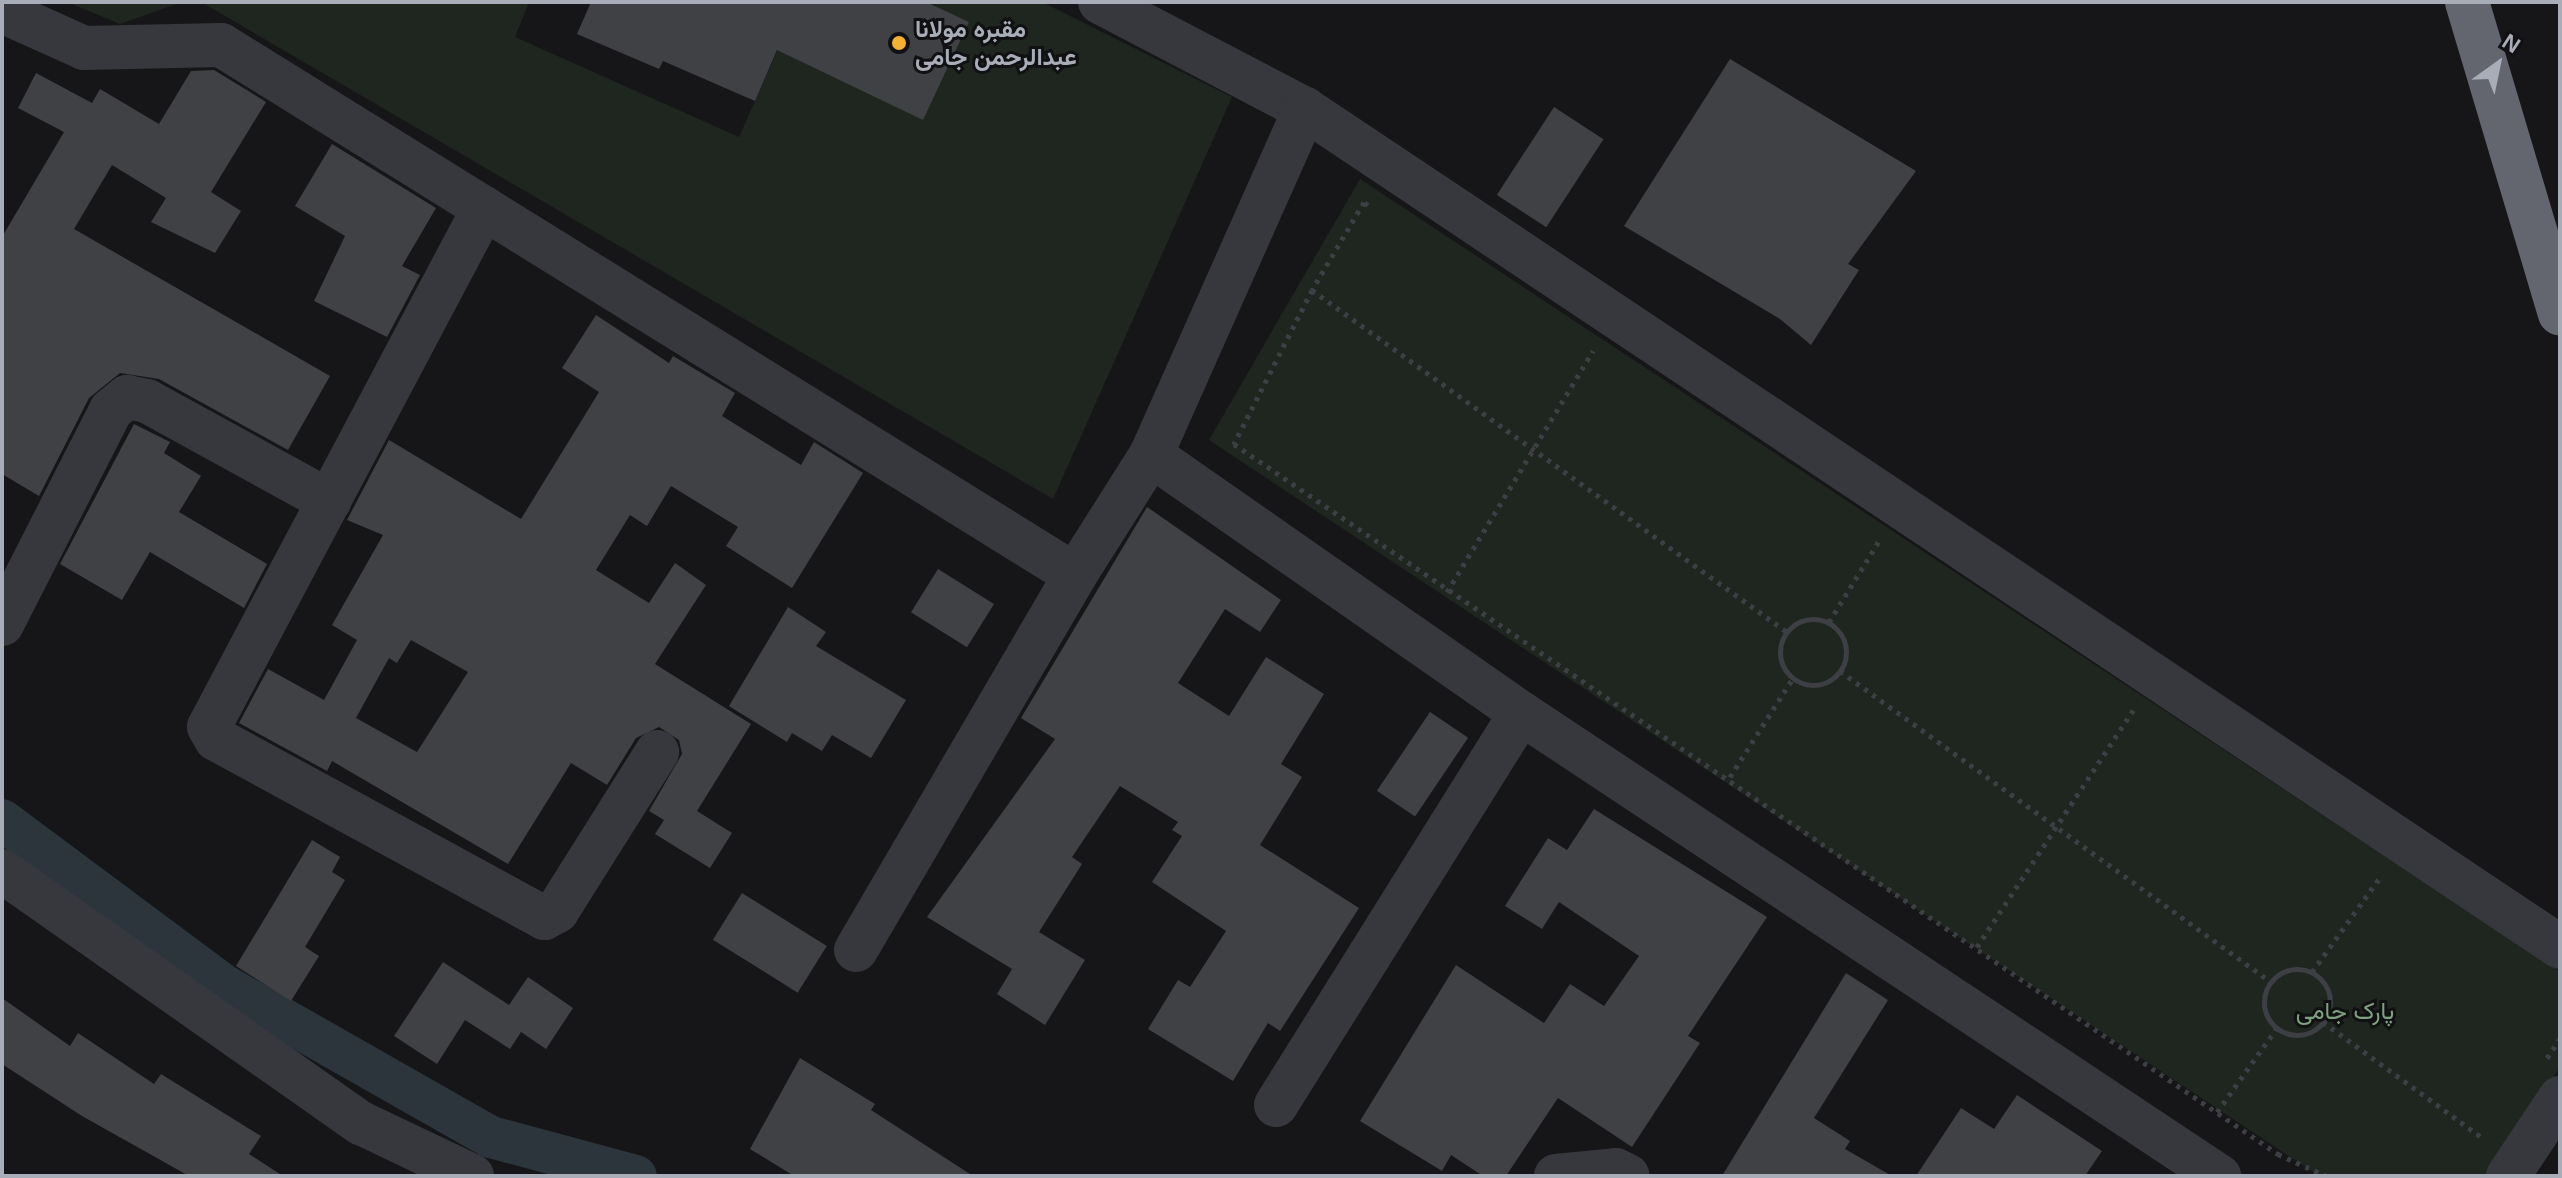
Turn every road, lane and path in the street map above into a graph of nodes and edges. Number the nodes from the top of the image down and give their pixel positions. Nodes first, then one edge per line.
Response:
1 (1100, 2) edge
2 (2467, 2) edge
3 (2, 11) edge
4 (1305, 109) junction
5 (484, 208) junction
6 (1377, 211) dead end
7 (1312, 290) junction
8 (2560, 313) edge
9 (1581, 343) dead end
10 (1593, 351) junction
11 (1606, 360) dead end
12 (1533, 449) junction
13 (1151, 455) junction
14 (329, 501) junction
15 (1870, 527) dead end
16 (1075, 575) junction
17 (1447, 592) junction
18 (1829, 622) junction
19 (2, 624) edge
20 (1787, 632) junction
21 (1840, 671) junction
22 (1793, 678) junction
23 (2124, 696) dead end
24 (2137, 704) junction
25 (1521, 713) junction
26 (2150, 713) dead end
27 (657, 752) dead end
28 (1730, 777) junction
29 (2056, 828) junction
30 (2388, 867) dead end
31 (2, 871) edge
32 (1977, 947) junction
33 (2560, 947) edge
34 (856, 950) dead end
35 (2312, 972) junction
36 (2270, 981) junction
37 (2323, 1022) junction
38 (2277, 1028) junction
39 (2560, 1098) edge
40 (1276, 1105) dead end
41 (2217, 1112) junction
42 (2498, 1158) edge
43 (472, 1176) edge
44 (1556, 1176) edge
45 (1628, 1176) edge
46 (2219, 1176) edge
47 (2326, 1176) edge

1 - 4 street
2 - 8 highway
3 - 5 street
4 - 13 street
4 - 33 street
5 - 14 street
5 - 16 street
6 - 7 path
7 - 12 path
7 - 17 path
9 - 10 path
10 - 11 path
10 - 12 path
12 - 17 path
12 - 20 path
13 - 16 street
13 - 25 street
14 - 19 street
14 - 27 street
15 - 18 path
16 - 34 street
17 - 28 path
18 - 20 path
18 - 21 path
20 - 22 path
21 - 22 path
21 - 29 path
22 - 28 path
23 - 24 path
24 - 26 path
24 - 29 path
25 - 40 street
25 - 46 street
28 - 32 path
29 - 32 path
29 - 36 path
30 - 35 path
31 - 43 street
32 - 41 path
35 - 36 path
35 - 37 path
36 - 38 path
37 - 38 path
37 - 42 path
38 - 41 path
39 - 42 street
41 - 47 path
44 - 45 street

